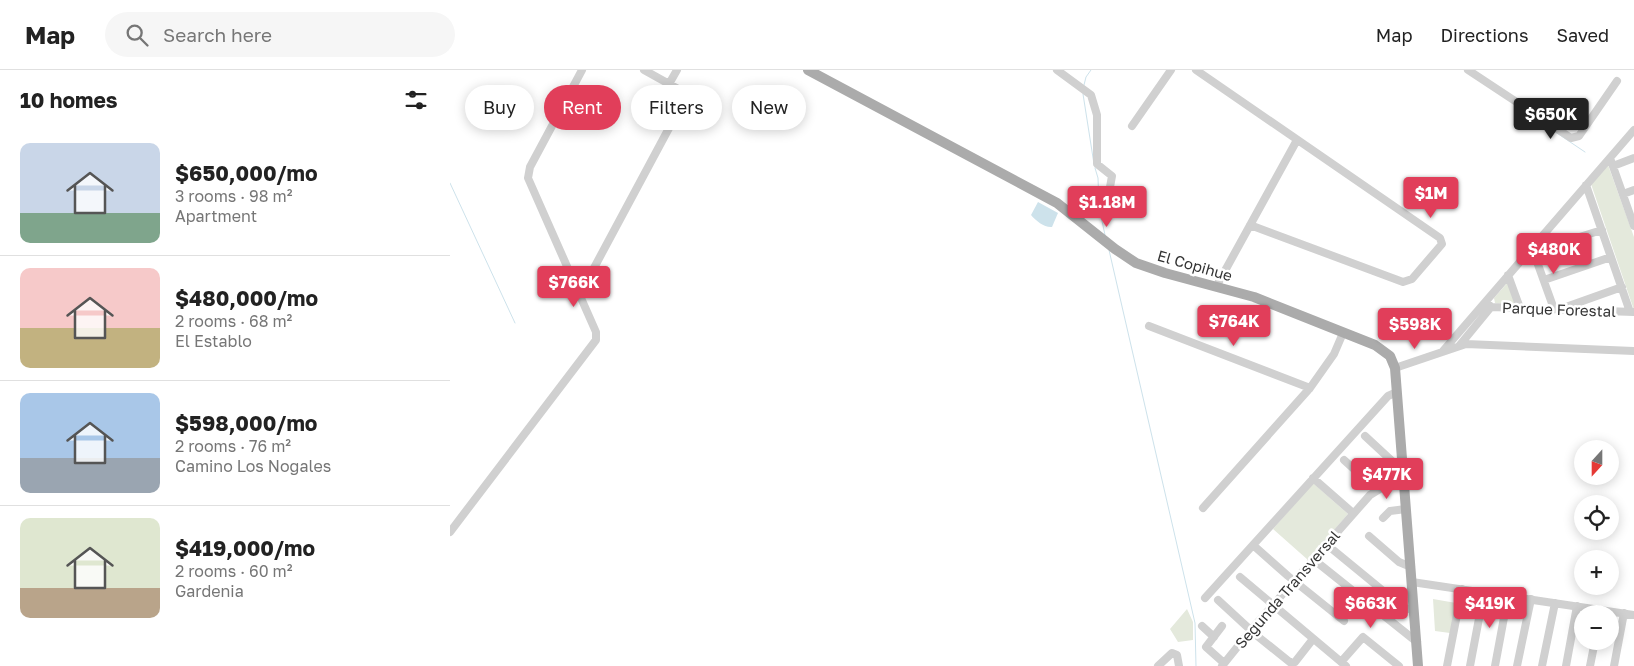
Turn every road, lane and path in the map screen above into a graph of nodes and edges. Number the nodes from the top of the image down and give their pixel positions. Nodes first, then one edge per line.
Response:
1 (582, 70) edge
2 (644, 70) edge
3 (677, 70) edge
4 (808, 70) edge
5 (1057, 70) edge
6 (1171, 70) edge
7 (1196, 70) edge
8 (1468, 70) edge
9 (658, 73) edge
10 (1617, 81) dead end
11 (669, 84) junction
12 (1132, 126) dead end
13 (1634, 130) edge
14 (1297, 140) junction
15 (1634, 158) edge
16 (1611, 162) junction
17 (1586, 185) junction
18 (1110, 187) dead end
19 (1634, 190) edge
20 (1623, 194) junction
21 (1634, 224) edge
22 (1250, 225) junction
23 (1602, 230) junction
24 (1534, 246) junction
25 (1611, 257) junction
26 (1508, 275) junction
27 (1544, 280) junction
28 (1216, 287) junction
29 (1622, 287) junction
30 (580, 294) junction
31 (1488, 304) junction
32 (1520, 308) junction
33 (1556, 309) junction
34 (1632, 312) edge
35 (1149, 326) dead end
36 (1343, 332) junction
37 (1459, 346) junction
38 (1634, 351) edge
39 (1442, 352) junction
40 (1395, 368) junction
41 (1310, 388) junction
42 (1396, 392) junction
43 (1365, 436) dead end
44 (1344, 460) dead end
45 (1402, 464) junction
46 (1313, 478) junction
47 (1404, 484) junction
48 (1377, 490) junction
49 (1203, 508) dead end
50 (1406, 509) junction
51 (1353, 513) junction
52 (1383, 518) dead end
53 (450, 532) edge
54 (1368, 536) dead end
55 (1326, 544) junction
56 (1253, 545) junction
57 (1312, 559) junction
58 (1411, 567) junction
59 (1240, 577) dead end
60 (1294, 580) junction
61 (1412, 582) junction
62 (1462, 589) junction
63 (1484, 592) junction
64 (1508, 596) junction
65 (1205, 598) dead end
66 (1218, 600) dead end
67 (1531, 600) junction
68 (1554, 603) junction
69 (1272, 605) junction
70 (1574, 606) edge
71 (1414, 610) junction
72 (1619, 613) edge
73 (1624, 613) junction
74 (1634, 615) edge
75 (1344, 621) dead end
76 (1574, 622) edge
77 (1202, 626) dead end
78 (1222, 626) dead end
79 (1250, 630) junction
80 (1214, 636) junction
81 (1313, 639) junction
82 (1417, 642) junction
83 (1593, 650) edge
84 (1339, 663) edge
85 (1223, 664) edge
86 (1158, 666) edge
87 (1179, 666) edge
88 (1399, 666) edge
89 (1418, 666) edge
90 (1447, 666) edge
91 (1470, 666) edge
92 (1495, 666) edge
93 (1518, 666) edge
94 (1542, 666) edge
95 (1566, 666) edge
96 (1590, 666) edge
97 (1614, 666) edge

1 - 30 street
2 - 9 street
3 - 11 street
4 - 28 main road, El Copihue
5 - 18 street
6 - 12 street
7 - 14 street
8 - 10 street
9 - 11 street
11 - 30 street
13 - 16 street
14 - 22 street
14 - 22 street
15 - 16 street
16 - 17 street
16 - 20 street
17 - 23 street
17 - 24 street
19 - 20 street
20 - 21 street
22 - 28 street
23 - 24 street
23 - 25 street
24 - 26 street
24 - 27 street
25 - 27 street
25 - 29 street
26 - 31 street
26 - 32 street
27 - 33 street
28 - 36 main road, El Copihue
29 - 33 street
29 - 34 street
30 - 53 street
31 - 32 street, Parque Forestal
31 - 37 street
31 - 39 street
32 - 33 street, Parque Forestal
33 - 34 street, Parque Forestal
35 - 41 street
36 - 40 main road, El Copihue
36 - 41 street
37 - 38 street
37 - 39 street
39 - 40 street
40 - 42 main road
41 - 49 street
42 - 45 main road
42 - 46 street
43 - 45 street
44 - 48 street
45 - 47 main road
46 - 51 street
46 - 56 street
47 - 48 street
47 - 50 main road
48 - 51 street, Segunda Transversal
50 - 52 street
50 - 58 main road
51 - 55 street, Segunda Transversal
54 - 58 street
55 - 57 street, Segunda Transversal
55 - 71 street
56 - 60 street
56 - 65 street
57 - 60 street, Segunda Transversal
57 - 82 street
58 - 61 main road
59 - 69 street
60 - 69 street, Segunda Transversal
60 - 75 street
61 - 62 street
61 - 71 main road
62 - 63 street
62 - 90 street
63 - 64 street
63 - 91 street
64 - 67 street
64 - 92 street
66 - 79 street
67 - 68 street
67 - 93 street
68 - 70 street
68 - 94 street
69 - 79 street, Segunda Transversal
69 - 81 street
71 - 82 main road
72 - 73 street
73 - 74 street
73 - 97 street
76 - 95 street
77 - 80 street
78 - 80 street
79 - 81 street
79 - 85 street, Segunda Transversal
80 - 85 street
81 - 84 street
82 - 89 main road
83 - 96 street
84 - 88 street
86 - 87 street

